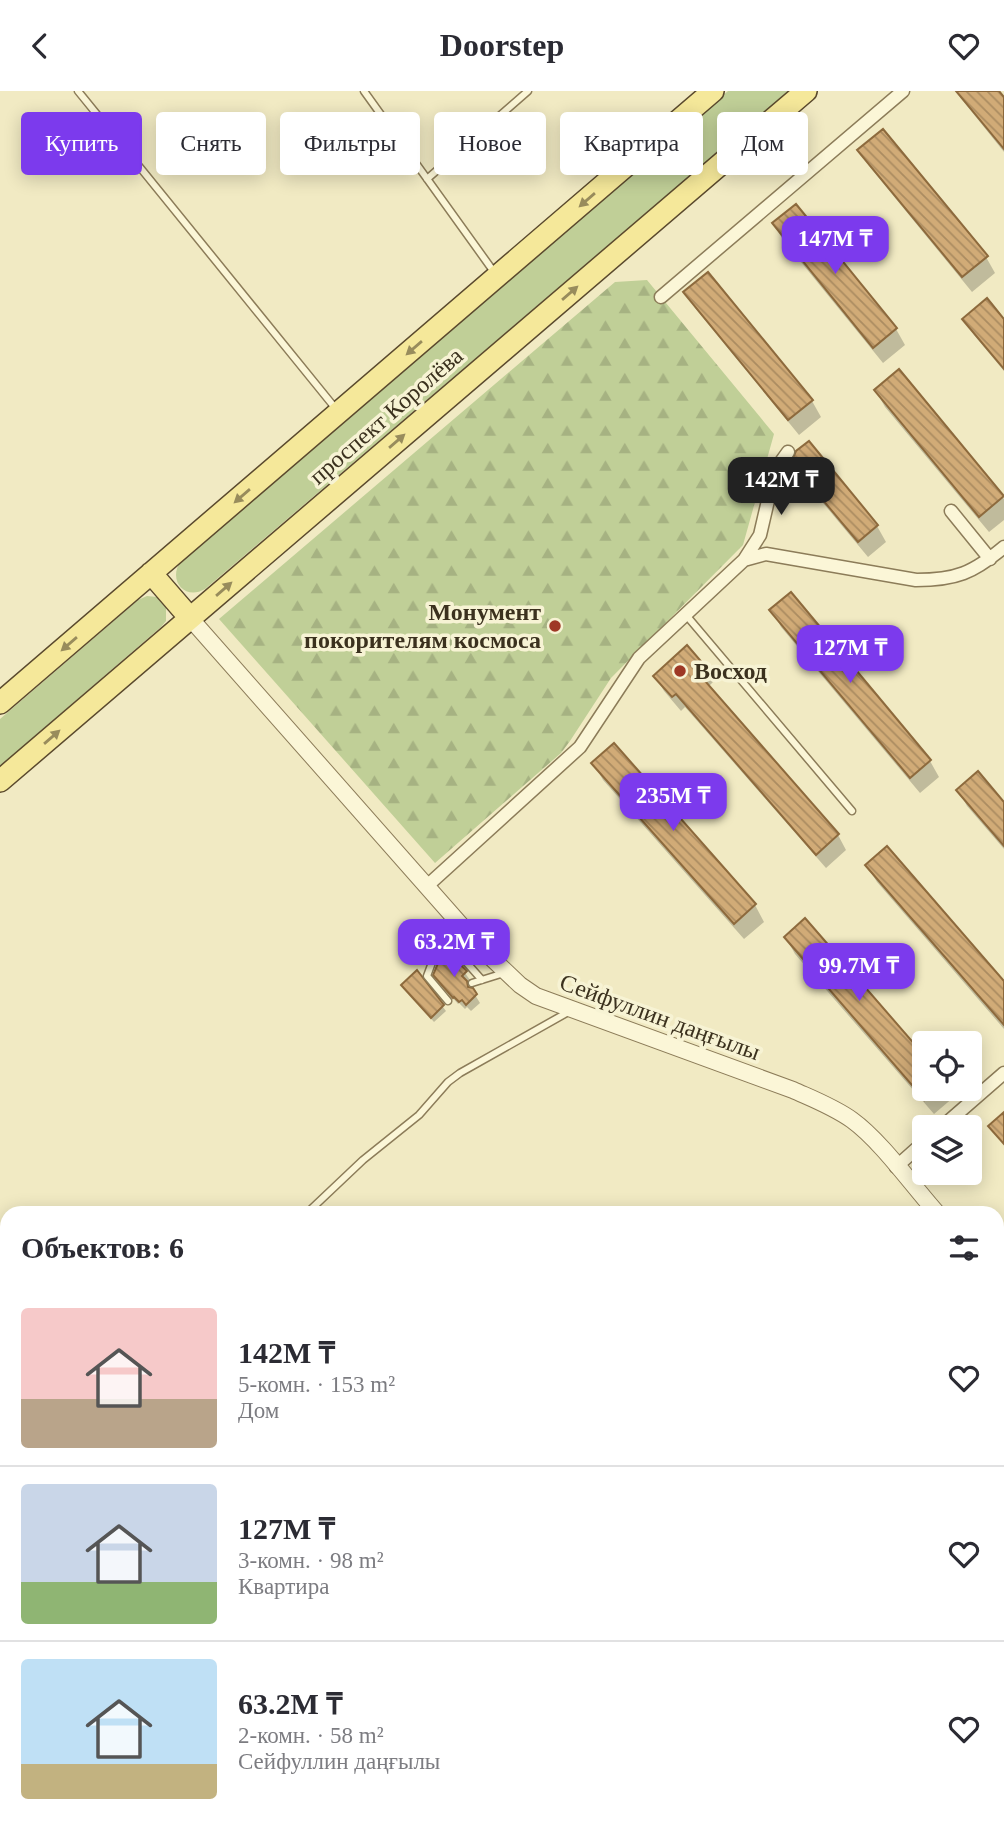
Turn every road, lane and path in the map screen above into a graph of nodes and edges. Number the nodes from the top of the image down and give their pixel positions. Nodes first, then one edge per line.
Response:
1 (78, 91) edge
2 (364, 91) edge
3 (528, 91) edge
4 (713, 91) edge
5 (806, 91) edge
6 (902, 91) edge
7 (426, 179) junction
8 (497, 277) junction
9 (661, 297) dead end
10 (339, 413) junction
11 (788, 453) dead end
12 (951, 511) dead end
13 (1004, 547) edge
14 (989, 559) junction
15 (744, 561) junction
16 (151, 573) junction
17 (685, 614) junction
18 (190, 618) junction
19 (0, 703) edge
20 (0, 781) edge
21 (852, 811) dead end
22 (427, 886) junction
23 (451, 913) junction
24 (442, 935) junction
25 (505, 972) junction
26 (482, 980) junction
27 (472, 983) dead end
28 (448, 1000) dead end
29 (572, 1010) junction
30 (1004, 1073) edge
31 (956, 1115) edge
32 (912, 1153) edge
33 (896, 1167) junction
34 (314, 1206) edge
35 (931, 1206) edge

1 - 10 lane
2 - 7 lane
3 - 7 lane
4 -> 8 main road, проспект Королёва
18 -> 5 main road, проспект Королёва
6 - 9 street
7 - 8 lane
8 -> 10 main road, проспект Королёва
10 -> 16 main road, проспект Королёва
11 - 15 street
12 - 14 street
13 - 14 street
14 - 15 street
15 - 17 street
16 - 18 main road
16 -> 19 main road, проспект Королёва
17 - 21 lane
17 - 22 street
20 -> 18 main road, проспект Королёва
18 - 22 street, Сейфуллин даңғылы
22 - 23 street, Сейфуллин даңғылы
23 - 24 lane
23 - 25 street, Сейфуллин даңғылы
24 - 26 lane
24 - 28 lane
25 - 26 lane
25 - 29 street, Сейфуллин даңғылы
26 - 27 lane
29 - 33 street, Сейфуллин даңғылы
29 - 34 lane
30 - 31 street
32 - 33 street
33 - 35 street, Сейфуллин даңғылы

